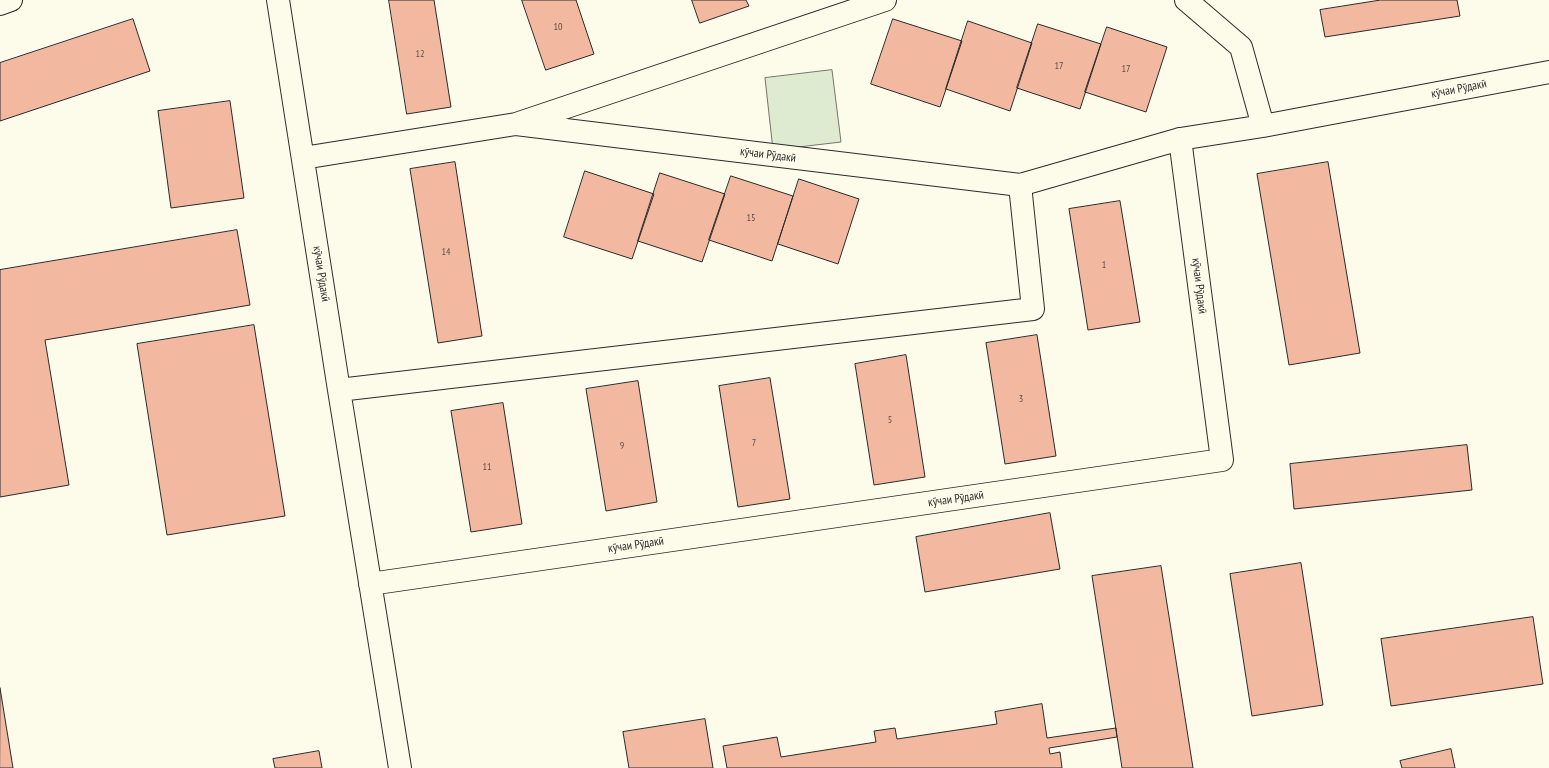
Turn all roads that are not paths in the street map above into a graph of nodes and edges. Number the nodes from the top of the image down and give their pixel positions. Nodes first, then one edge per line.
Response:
1 (11, 0) edge
2 (278, 0) edge
3 (885, 0) edge
4 (1186, 0) edge
5 (0, 4) edge
6 (1549, 72) edge
7 (516, 124) junction
8 (1263, 126) junction
9 (1180, 139) junction
10 (303, 158) junction
11 (1020, 185) junction
12 (338, 390) junction
13 (370, 584) junction
14 (400, 768) edge

1 - 5 street
2 - 10 street, кӯчаи Рӯдакӣ
3 - 7 street, кӯчаи Рӯдакӣ
4 - 8 street
6 - 8 street, кӯчаи Рӯдакӣ
7 - 10 street, кӯчаи Рӯдакӣ
7 - 11 street, кӯчаи Рӯдакӣ
8 - 9 street, кӯчаи Рӯдакӣ
9 - 11 street, кӯчаи Рӯдакӣ
9 - 13 street, кӯчаи Рӯдакӣ
10 - 12 street, кӯчаи Рӯдакӣ
11 - 12 street
12 - 13 street, кӯчаи Рӯдакӣ
13 - 14 street, кӯчаи Рӯдакӣ

